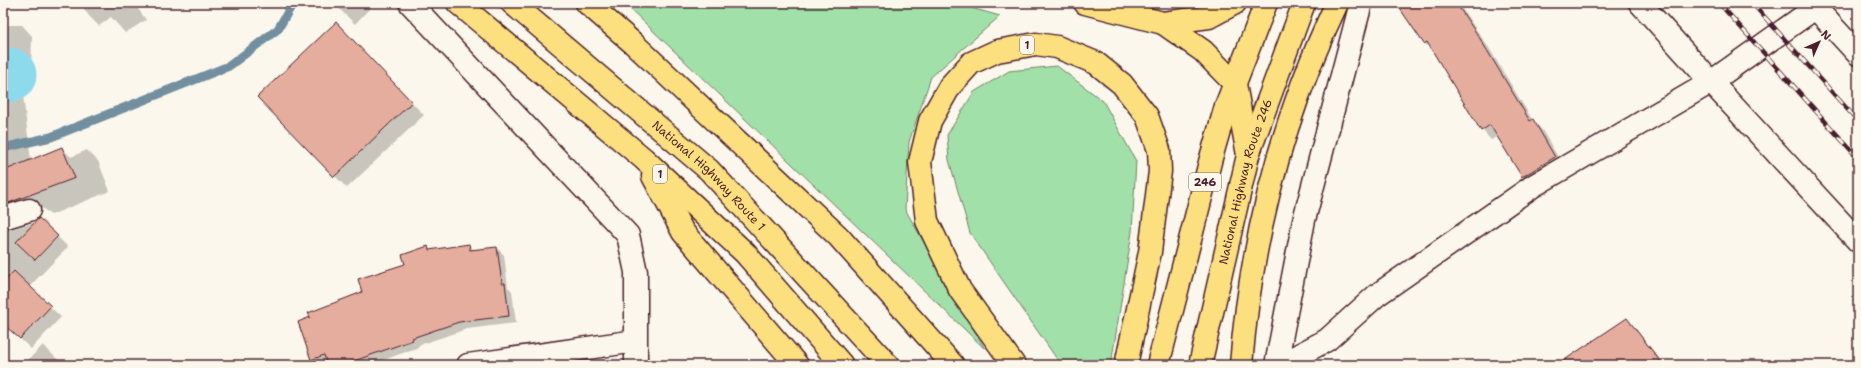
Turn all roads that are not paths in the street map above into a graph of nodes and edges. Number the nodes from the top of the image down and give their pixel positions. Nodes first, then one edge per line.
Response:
1 (410, 3) edge
2 (458, 3) edge
3 (512, 3) edge
4 (587, 3) edge
5 (1085, 3) edge
6 (1235, 3) edge
7 (1266, 3) edge
8 (1304, 3) edge
9 (1337, 3) edge
10 (1361, 3) edge
11 (1640, 3) edge
12 (1813, 5) edge
13 (1163, 23) junction
14 (1858, 54) edge
15 (1711, 82) junction
16 (1235, 84) junction
17 (1248, 155) junction
18 (644, 159) junction
19 (29, 210) dead end
20 (3, 218) edge
21 (1858, 241) edge
22 (636, 341) junction
23 (468, 365) edge
24 (636, 365) edge
25 (797, 365) edge
26 (842, 365) edge
27 (888, 365) edge
28 (953, 365) edge
29 (1014, 365) edge
30 (1126, 365) edge
31 (1158, 365) edge
32 (1200, 365) edge
33 (1241, 365) edge
34 (1276, 365) edge
35 (1280, 365) edge

1 - 22 street
2 - 18 highway, 1
3 - 27 highway, National Highway Route 1
4 - 28 highway
5 - 13 highway
6 - 13 highway
7 - 16 highway, 246
8 - 17 highway, National Highway Route 246
9 - 33 highway
10 - 34 street
11 - 15 street
12 - 14 street
12 - 15 street
13 - 16 highway
15 - 21 street
15 - 35 street
16 - 17 highway
16 - 31 highway, 246
17 - 32 highway, National Highway Route 246
18 - 25 highway, 1
18 - 26 highway, 1
19 - 20 street
22 - 23 street
22 - 24 street
29 - 30 highway, 1

